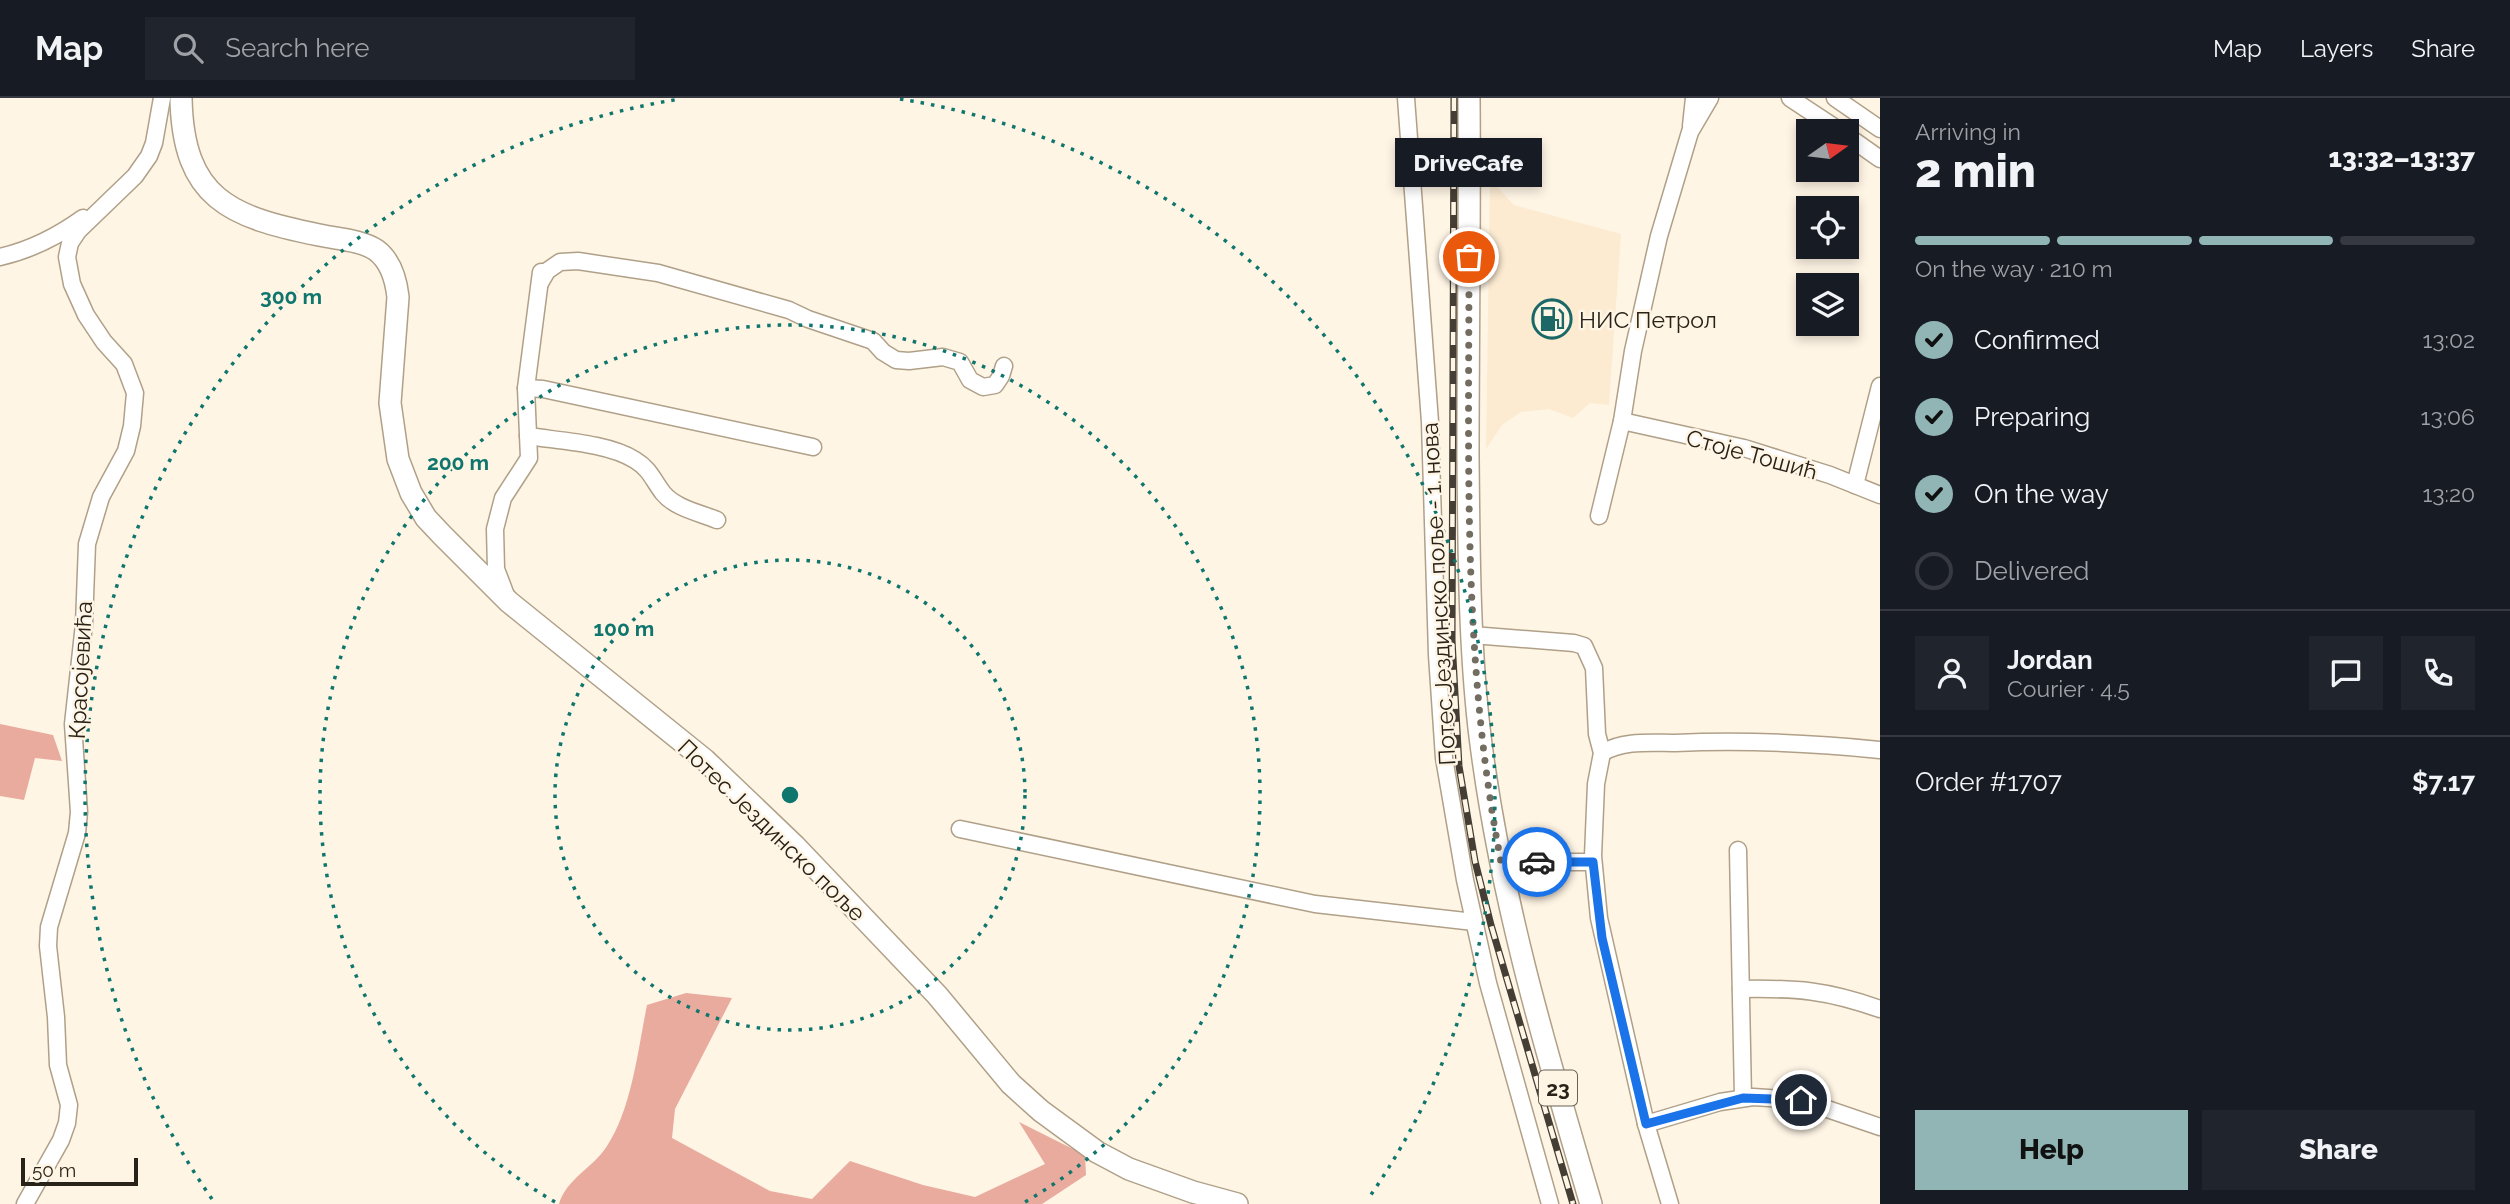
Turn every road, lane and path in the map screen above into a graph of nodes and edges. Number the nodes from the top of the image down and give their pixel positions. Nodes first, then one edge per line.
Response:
1 (162, 98) edge
2 (181, 98) edge
3 (1406, 98) edge
4 (1469, 98) edge
5 (1694, 98) edge
6 (1710, 98) edge
7 (1790, 98) edge
8 (1835, 98) edge
9 (1822, 119) edge
10 (1880, 129) edge
11 (1690, 132) junction
12 (1859, 144) edge
13 (1880, 159) edge
14 (106, 203) junction
15 (0, 257) edge
16 (1004, 366) dead end
17 (1880, 386) edge
18 (526, 388) junction
19 (1622, 421) junction
20 (528, 436) junction
21 (813, 447) dead end
22 (1855, 485) junction
23 (1880, 495) edge
24 (1599, 516) dead end
25 (717, 520) dead end
26 (509, 603) junction
27 (1472, 635) junction
28 (1880, 750) edge
29 (1602, 754) junction
30 (960, 829) dead end
31 (1738, 850) dead end
32 (1501, 862) junction
33 (1593, 862) junction
34 (1474, 922) junction
35 (1741, 989) junction
36 (1880, 1009) edge
37 (1743, 1098) junction
38 (1646, 1124) junction
39 (1880, 1127) edge
40 (25, 1204) edge
41 (1237, 1204) edge
42 (1550, 1204) edge
43 (1591, 1204) edge
44 (1670, 1204) edge

1 - 14 street
2 - 26 main road, Потес Јездинско поље
3 - 34 street, Потес Јездинско поље - 1. нова
4 - 27 main road, 23
5 - 11 street
6 - 11 street
7 - 9 street
8 - 10 street
11 - 19 street
12 - 13 street
14 - 15 street
14 - 40 street, Красојевића
16 - 18 street
17 - 22 street
18 - 20 street
18 - 21 street
19 - 22 street, Стоје Тошић
19 - 24 street
20 - 25 street
20 - 26 street
22 - 23 street, Стоје Тошић
26 - 41 main road, Потес Јездинско поље
27 - 29 street
27 - 32 main road, 23
28 - 29 street
29 - 33 street
30 - 34 street
31 - 35 street
32 - 33 street
32 - 43 main road, 23
33 - 38 street
34 - 42 street, Потес Јездинско поље - 1. нова
35 - 36 street
35 - 37 street
37 - 38 street
37 - 39 street
38 - 44 street

